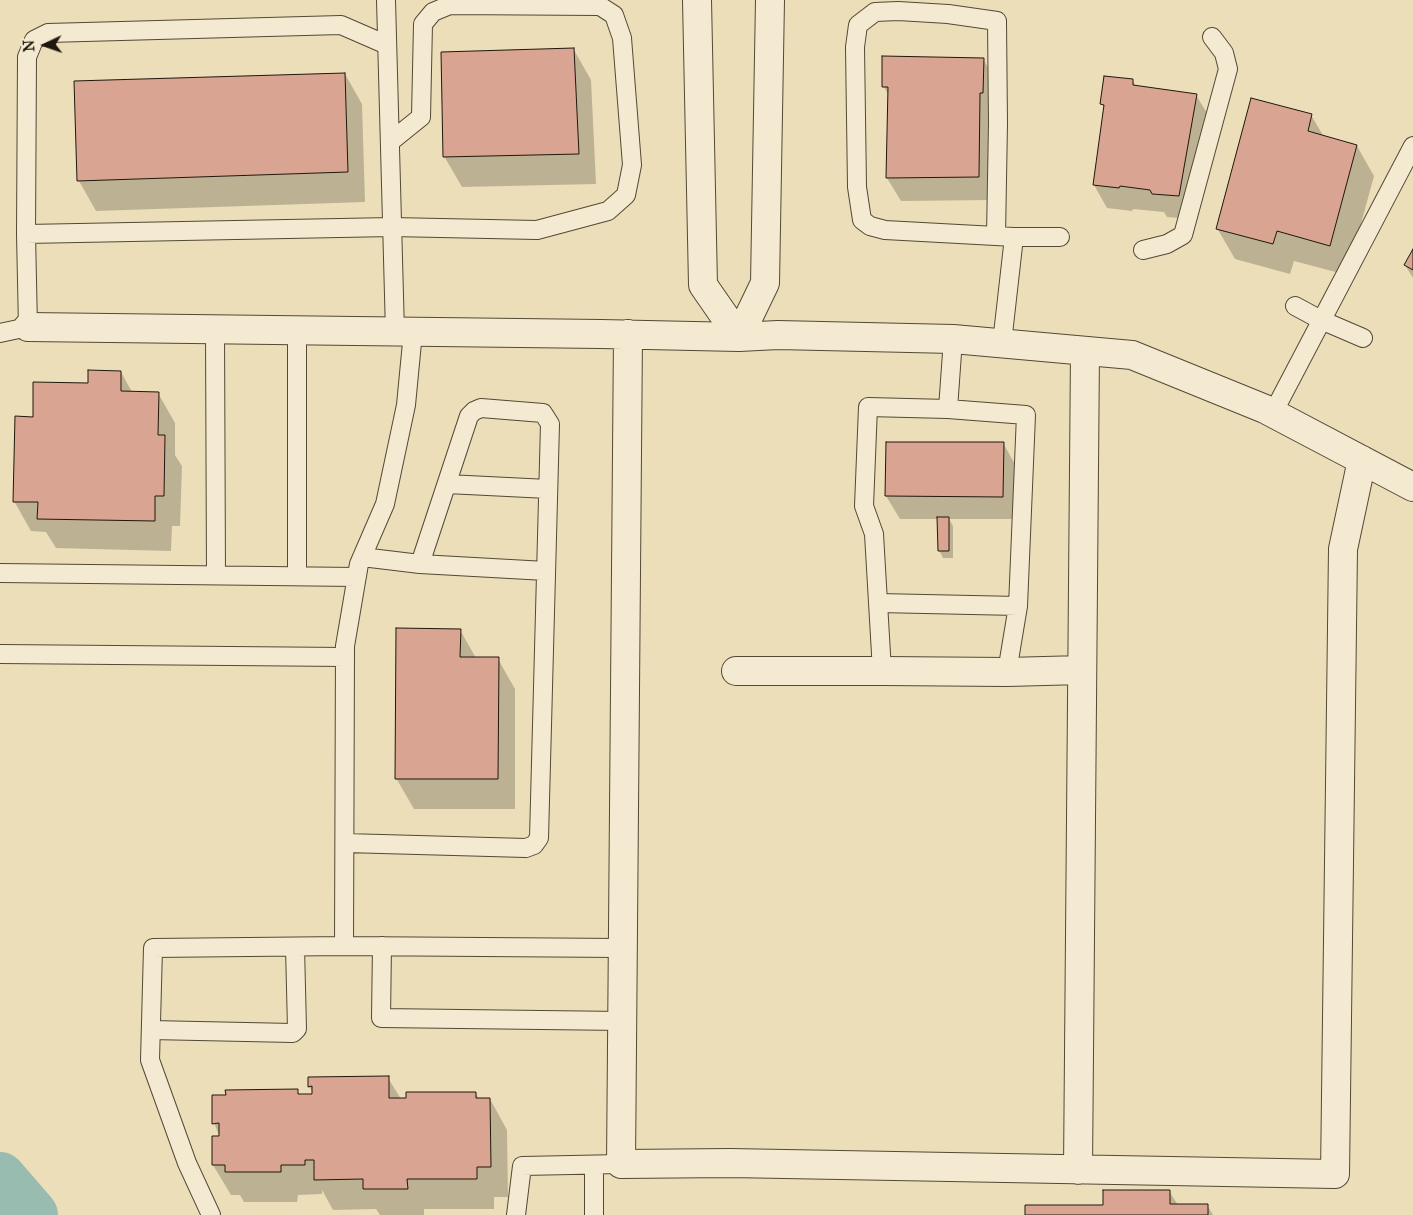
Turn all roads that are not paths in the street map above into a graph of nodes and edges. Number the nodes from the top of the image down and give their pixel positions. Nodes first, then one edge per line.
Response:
1 (386, 0) edge
2 (696, 0) edge
3 (770, 0) edge
4 (1212, 37) dead end
5 (387, 45) junction
6 (390, 142) junction
7 (1413, 146) edge
8 (392, 227) junction
9 (26, 234) junction
10 (996, 236) junction
11 (1014, 237) junction
12 (1060, 237) dead end
13 (1143, 250) dead end
14 (1295, 306) dead end
15 (1321, 320) junction
16 (28, 328) junction
17 (215, 330) junction
18 (297, 330) junction
19 (404, 332) junction
20 (0, 333) edge
21 (628, 334) junction
22 (739, 337) junction
23 (1363, 338) dead end
24 (954, 339) junction
25 (1002, 343) junction
26 (1085, 351) junction
27 (948, 409) junction
28 (1273, 413) junction
29 (1362, 460) junction
30 (447, 484) junction
31 (1413, 486) edge
32 (548, 489) junction
33 (362, 557) junction
34 (420, 564) junction
35 (546, 571) junction
36 (0, 573) edge
37 (216, 576) junction
38 (296, 576) junction
39 (358, 577) junction
40 (878, 603) junction
41 (1018, 606) junction
42 (0, 654) edge
43 (346, 657) junction
44 (882, 670) junction
45 (1082, 670) junction
46 (736, 671) dead end
47 (1007, 672) junction
48 (345, 842) junction
49 (295, 946) junction
50 (344, 946) junction
51 (382, 946) junction
52 (622, 948) junction
53 (622, 1021) junction
54 (151, 1030) junction
55 (594, 1164) junction
56 (621, 1164) junction
57 (1078, 1170) junction
58 (211, 1215) edge
59 (516, 1215) edge
60 (594, 1215) edge

1 - 5 lane
2 - 22 street
3 - 22 street
4 - 13 lane
5 - 6 lane
5 - 9 lane
6 - 8 lane
6 - 8 lane
7 - 15 lane
8 - 9 lane
8 - 19 lane
9 - 16 lane
10 - 10 lane
10 - 11 lane
11 - 12 lane
11 - 25 lane
14 - 15 lane
15 - 23 lane
15 - 28 lane
16 - 17 street
16 - 20 lane
17 - 18 street
17 - 37 lane
18 - 19 street
18 - 38 lane
19 - 21 street
19 - 33 lane
21 - 22 street
21 - 52 street
22 - 24 street
24 - 25 street
24 - 27 lane
25 - 26 street
26 - 28 street
26 - 45 street
27 - 40 lane
27 - 41 lane
28 - 29 street
29 - 31 street
29 - 57 street
30 - 32 lane
30 - 32 lane
30 - 34 lane
32 - 35 lane
33 - 34 lane
33 - 39 lane
34 - 35 lane
35 - 48 lane
36 - 37 lane
37 - 38 lane
38 - 39 lane
39 - 43 lane
40 - 41 lane
40 - 44 lane
41 - 47 lane
42 - 43 lane
43 - 48 lane
44 - 46 street
44 - 47 street
45 - 47 street
45 - 57 street
48 - 50 lane
49 - 50 lane
49 - 54 lane
49 - 54 lane
50 - 51 lane
51 - 52 lane
51 - 53 lane
52 - 53 street
53 - 56 street
54 - 58 lane
55 - 56 lane
55 - 59 lane
55 - 60 lane
56 - 57 street

